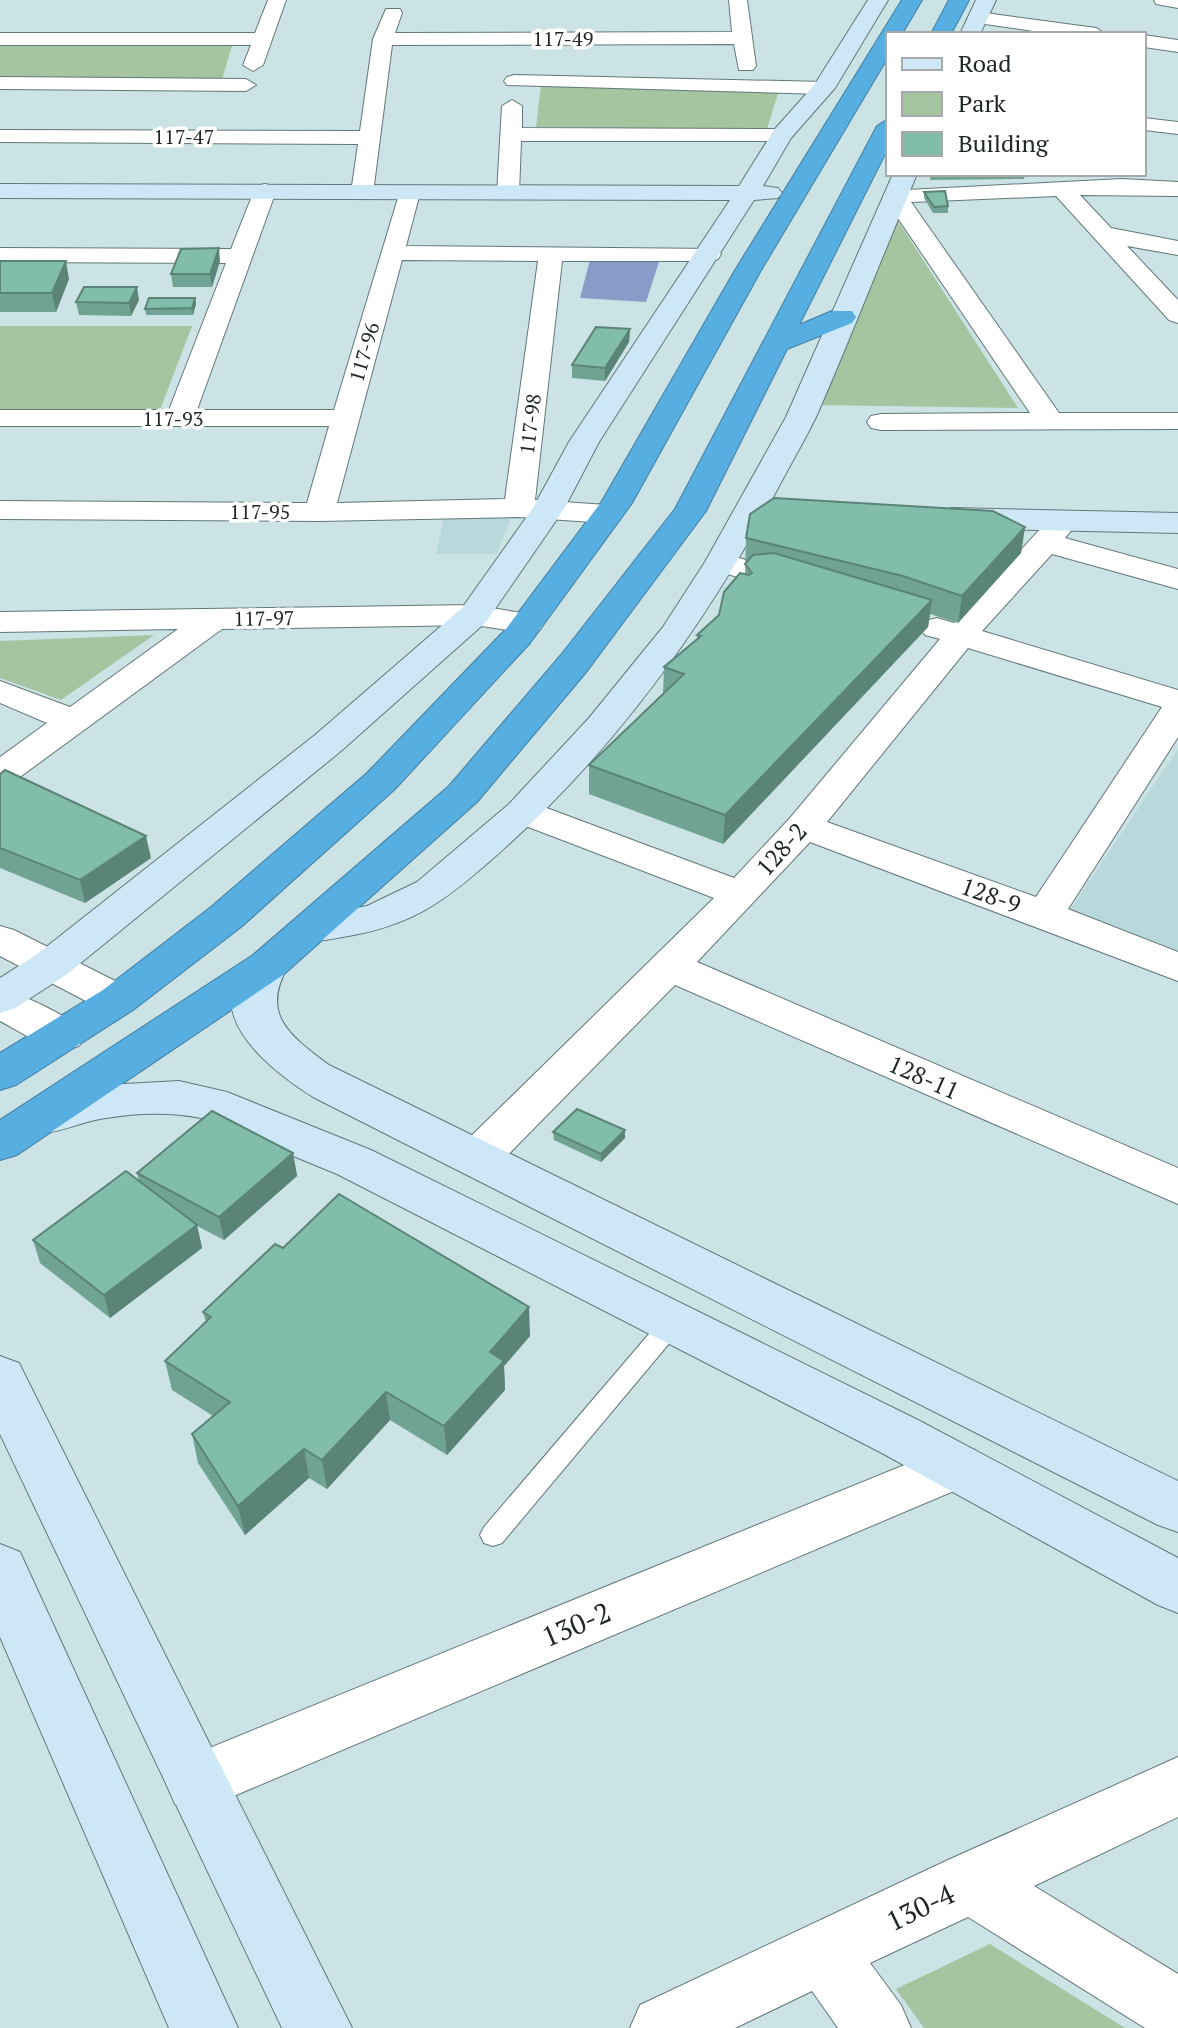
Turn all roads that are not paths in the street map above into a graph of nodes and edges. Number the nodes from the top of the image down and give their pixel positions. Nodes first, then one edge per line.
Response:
1 (277, 0) edge
2 (738, 0) edge
3 (878, 0) edge
4 (912, 0) edge
5 (1163, 0) edge
6 (1178, 2) edge
7 (956, 7) edge
8 (394, 12) dead end
9 (979, 14) edge
10 (1038, 30) edge
11 (893, 32) edge
12 (942, 32) edge
13 (1067, 32) edge
14 (513, 38) junction
15 (743, 38) junction
16 (0, 39) edge
17 (261, 39) junction
18 (383, 39) junction
19 (1146, 41) edge
20 (886, 43) edge
21 (1178, 46) edge
22 (514, 81) junction
23 (0, 83) edge
24 (747, 84) junction
25 (246, 85) junction
26 (824, 88) junction
27 (1146, 124) edge
28 (1178, 128) edge
29 (886, 130) edge
30 (510, 134) junction
31 (782, 135) junction
32 (0, 136) edge
33 (224, 136) junction
34 (368, 138) junction
35 (1117, 180) edge
36 (900, 185) edge
37 (1061, 188) junction
38 (1178, 189) edge
39 (0, 191) edge
40 (265, 191) junction
41 (362, 193) junction
42 (409, 193) junction
43 (508, 193) junction
44 (745, 193) junction
45 (795, 193) junction
46 (1104, 234) junction
47 (1178, 248) edge
48 (392, 253) junction
49 (551, 253) junction
50 (709, 254) junction
51 (0, 255) edge
52 (241, 256) junction
53 (1178, 315) edge
54 (842, 317) junction
55 (654, 337) junction
56 (709, 342) junction
57 (776, 344) junction
58 (0, 418) edge
59 (180, 418) junction
60 (345, 418) junction
61 (1050, 421) junction
62 (1178, 421) edge
63 (881, 422) dead end
64 (533, 509) junction
65 (0, 510) edge
66 (690, 511) junction
67 (319, 512) junction
68 (607, 514) junction
69 (763, 514) junction
70 (922, 518) edge
71 (1178, 523) edge
72 (1054, 531) junction
73 (722, 562) junction
74 (1178, 579) edge
75 (827, 594) edge
76 (474, 615) junction
77 (901, 617) edge
78 (214, 619) junction
79 (0, 622) edge
80 (528, 623) junction
81 (961, 635) junction
82 (0, 691) edge
83 (1178, 701) edge
84 (1178, 710) edge
85 (73, 721) junction
86 (0, 774) edge
87 (523, 812) junction
88 (803, 826) junction
89 (741, 894) junction
90 (1045, 914) junction
91 (310, 929) junction
92 (0, 939) edge
93 (51, 965) junction
94 (268, 965) junction
95 (671, 967) junction
96 (1178, 967) edge
97 (118, 1000) junction
98 (0, 1001) edge
99 (64, 1036) junction
100 (0, 1074) edge
101 (18, 1131) edge
102 (477, 1158) junction
103 (1178, 1187) edge
104 (674, 1321) junction
105 (0, 1378) edge
106 (941, 1389) junction
107 (899, 1436) junction
108 (956, 1466) junction
109 (1178, 1508) edge
110 (493, 1535) dead end
111 (0, 1570) edge
112 (1178, 1587) edge
113 (196, 1783) junction
114 (1178, 1786) edge
115 (970, 1882) junction
116 (824, 1954) junction
117 (1178, 2011) edge
118 (204, 2028) edge
119 (318, 2028) edge
120 (663, 2028) edge
121 (878, 2028) edge

1 - 17 street
2 - 15 street
3 - 26 main road
4 - 11 highway
5 - 6 street
7 - 9 highway
7 - 12 highway
8 - 18 street
9 - 10 street
10 - 13 street
14 - 15 street, 117-49
14 - 18 street, 117-49
14 - 22 street
15 - 24 street
16 - 17 street
17 - 25 street
18 - 34 street
19 - 21 street
20 - 45 highway
22 - 24 street
22 - 30 street
23 - 25 street
24 - 26 street
25 - 33 street
26 - 31 main road
27 - 28 street
29 - 57 highway
30 - 31 street
30 - 43 street
31 - 44 main road
32 - 33 street, 117-47
33 - 34 street, 117-47
34 - 41 street
35 - 37 street
35 - 38 street
36 - 37 street
36 - 54 main road
36 - 61 street
37 - 46 street
39 - 40 main road
40 - 41 main road
40 - 52 street
41 - 42 main road
42 - 43 main road
42 - 48 street, 117-96
43 - 44 main road
44 - 45 main road
44 - 50 main road
45 - 56 highway
46 - 47 street
46 - 53 street
48 - 49 street
48 - 60 street, 117-96
49 - 50 street
49 - 64 street, 117-98
50 - 55 main road
51 - 52 street
52 - 59 street
54 - 57 highway
54 - 69 main road
55 - 56 main road
55 - 64 main road
56 - 68 highway
57 - 66 highway
58 - 59 street, 117-93
59 - 60 street, 117-93
60 - 67 street, 117-96
61 - 62 street
61 - 63 street
64 - 67 street, 117-95
64 - 68 street
64 - 76 main road
65 - 67 street, 117-95
66 - 69 main road
66 - 91 highway
68 - 80 highway
69 - 73 main road
70 - 72 main road
71 - 72 main road
72 - 74 street
72 - 81 street, 128-2
73 - 75 street
73 - 87 main road
76 - 78 street, 117-97
76 - 80 street, 117-97
76 - 93 main road
77 - 81 street
78 - 79 street, 117-97
78 - 85 street
80 - 97 highway
81 - 83 street
81 - 88 street, 128-2
82 - 85 street
84 - 90 street
85 - 86 street
87 - 89 street
87 - 91 main road
88 - 89 street, 128-2
88 - 90 street, 128-9
89 - 95 street, 128-2
90 - 96 street, 128-9
91 - 94 highway
92 - 93 street
93 - 97 street
93 - 98 main road
94 - 101 highway
94 - 102 main road
95 - 102 street, 128-2
95 - 103 street, 128-11
97 - 99 highway
98 - 99 street
99 - 100 highway
101 - 104 main road
102 - 106 main road
104 - 107 main road
104 - 110 lane
105 - 113 main road
106 - 107 main road
106 - 109 main road
107 - 108 main road
108 - 112 main road
108 - 113 street, 130-2
111 - 118 main road
113 - 119 main road
114 - 115 street, 130-4
115 - 116 street, 130-4
115 - 117 street
116 - 120 street, 130-4
116 - 121 street

